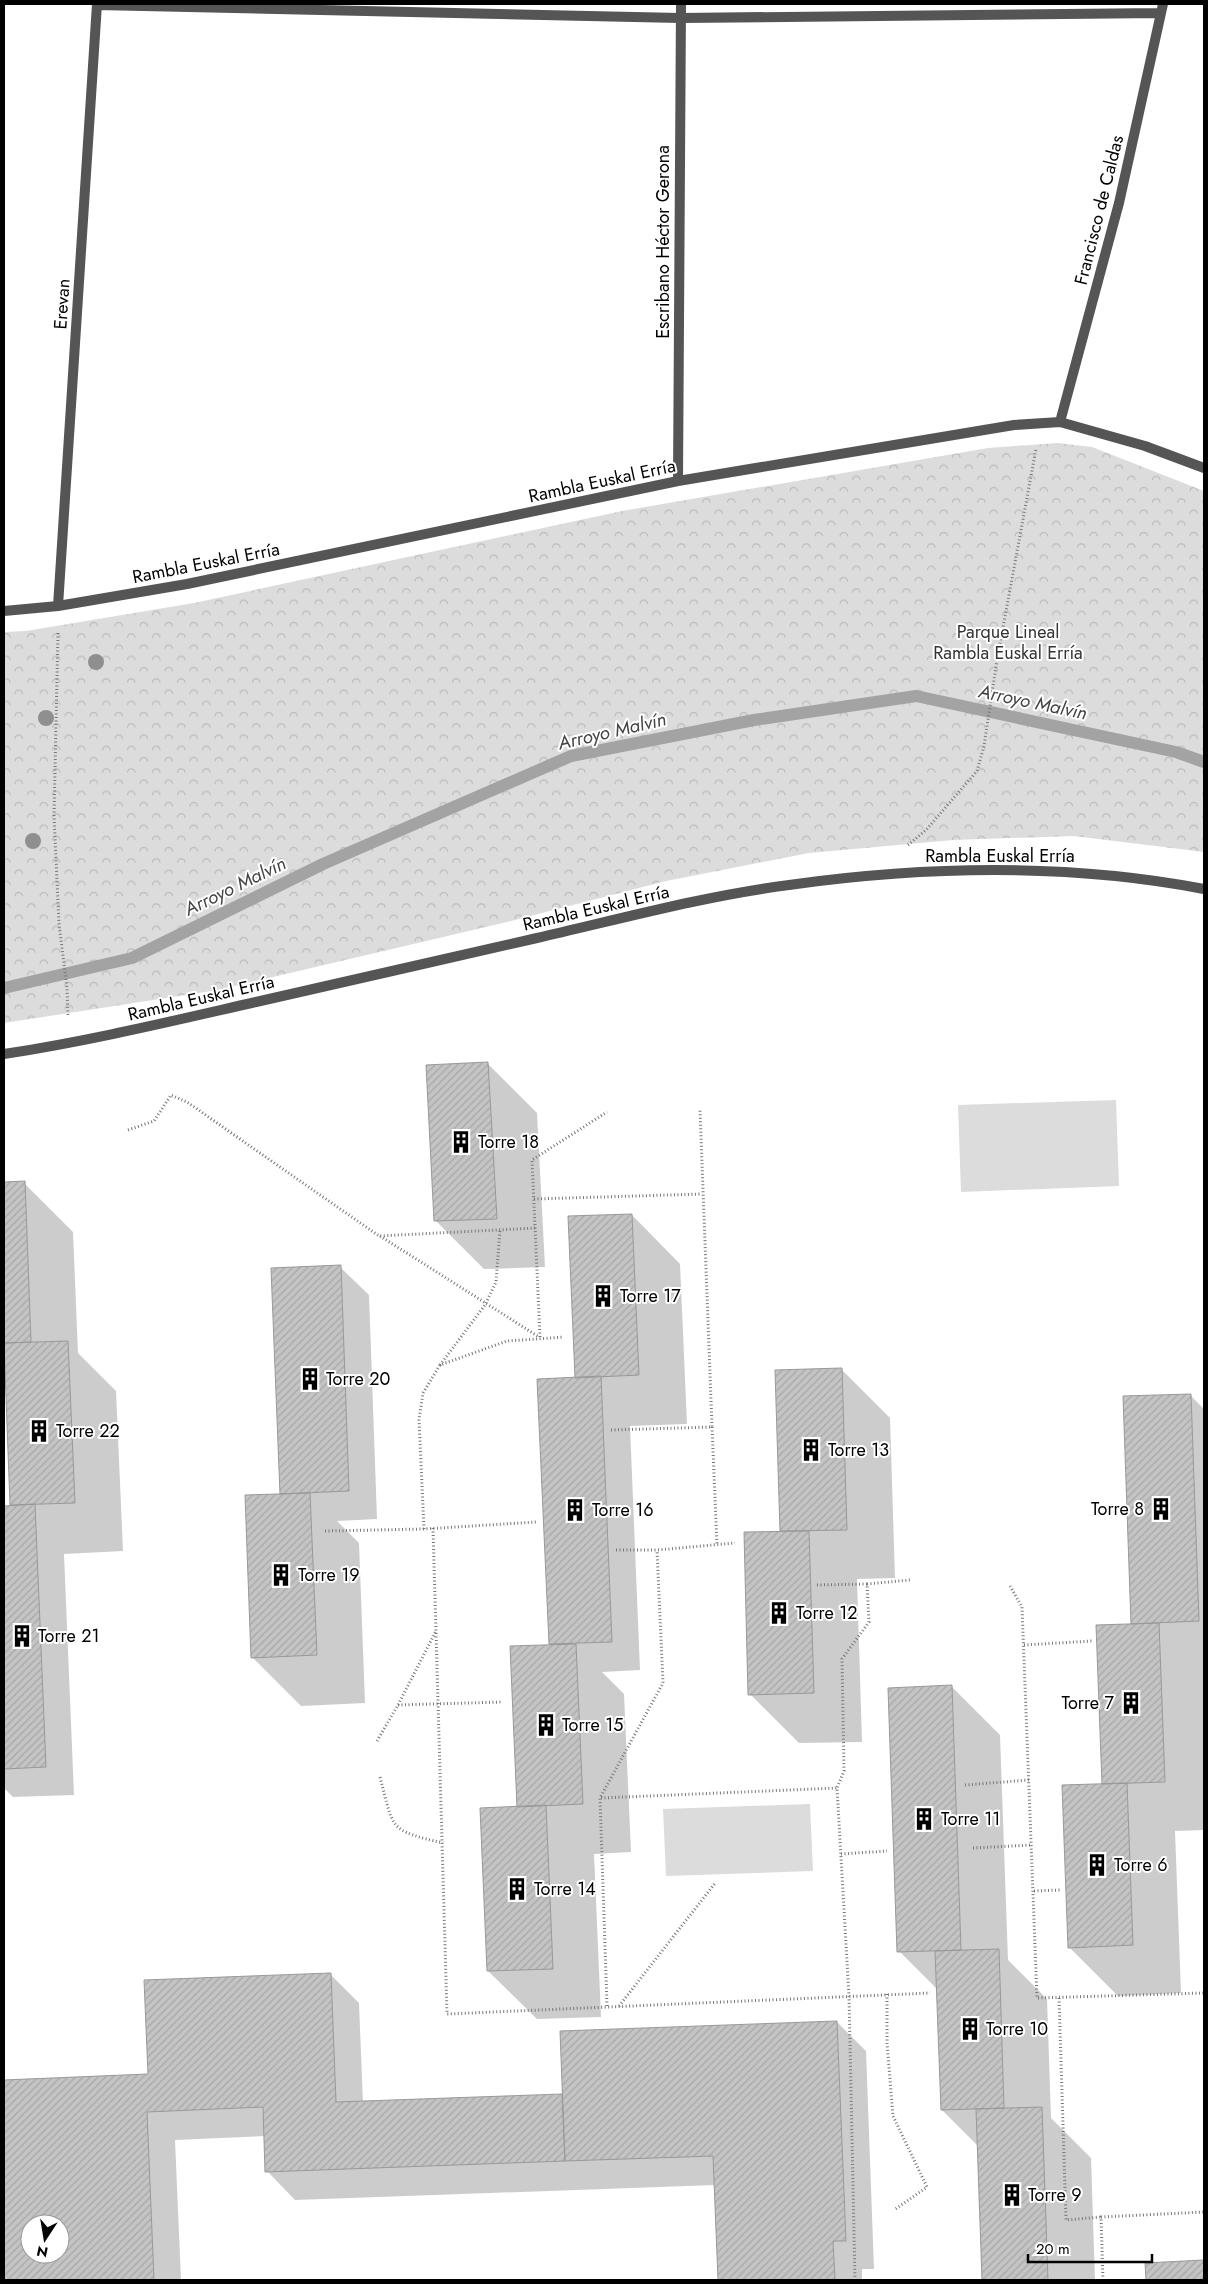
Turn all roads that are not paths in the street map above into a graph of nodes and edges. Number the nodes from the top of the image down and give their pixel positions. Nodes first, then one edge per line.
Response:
1 (97, 4) edge
2 (681, 4) edge
3 (1161, 8) edge
4 (680, 18) junction
5 (1060, 422) junction
6 (1204, 468) edge
7 (678, 481) junction
8 (58, 606) junction
9 (4, 611) edge
10 (1204, 888) edge
11 (4, 1054) edge

1 - 4 street
1 - 8 street, Erevan
2 - 4 street, Escribano Héctor Gerona
3 - 4 street
3 - 5 street, Francisco de Caldas
4 - 7 street, Escribano Héctor Gerona
5 - 6 street, Rambla Euskal Erría
5 - 7 street, Rambla Euskal Erría
7 - 8 street, Rambla Euskal Erría
8 - 9 street, Rambla Euskal Erría
10 - 11 street, Rambla Euskal Erría

